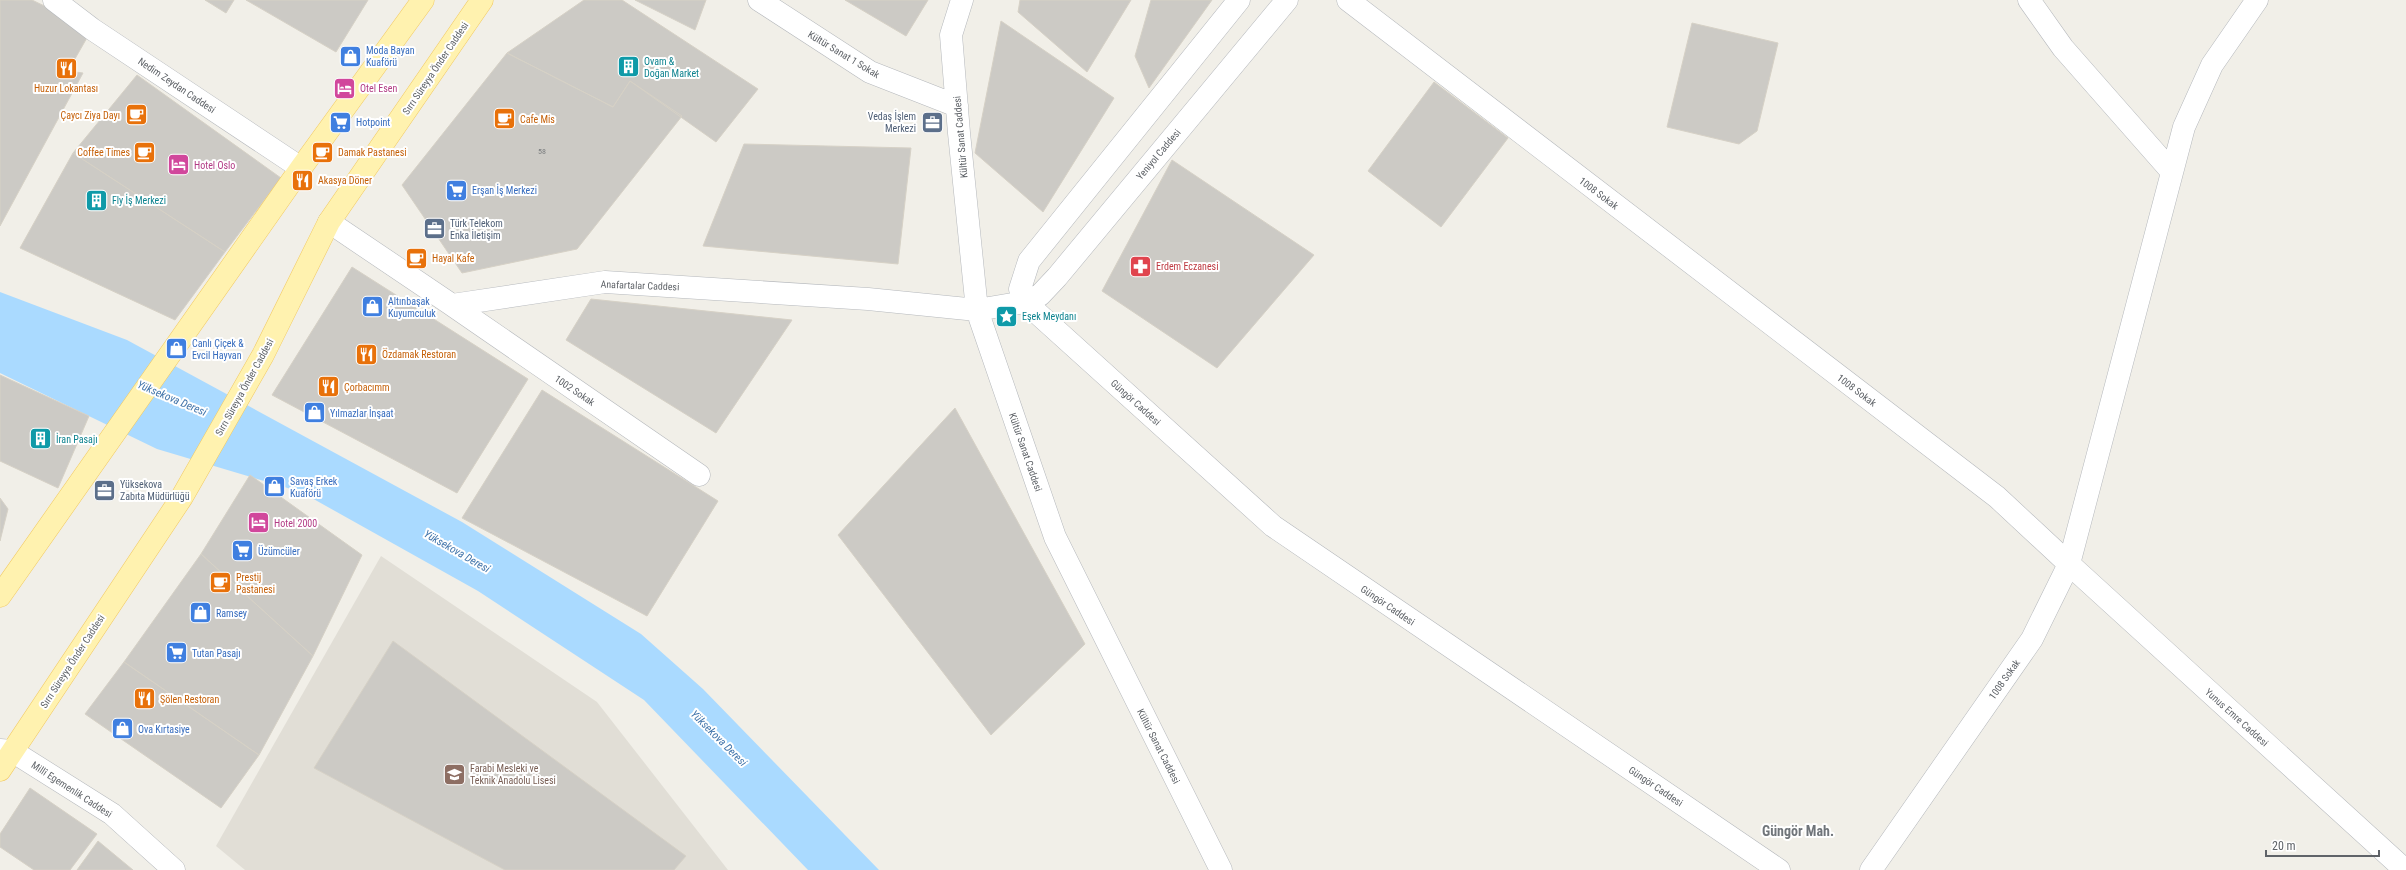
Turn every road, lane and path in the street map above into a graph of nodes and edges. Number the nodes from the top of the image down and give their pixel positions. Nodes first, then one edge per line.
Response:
1 (54, 0) edge
2 (423, 0) edge
3 (482, 0) edge
4 (759, 0) edge
5 (962, 0) edge
6 (1239, 0) edge
7 (1287, 0) edge
8 (1348, 0) edge
9 (2029, 0) edge
10 (2257, 0) edge
11 (957, 106) junction
12 (301, 168) junction
13 (2172, 172) junction
14 (329, 222) junction
15 (1025, 302) junction
16 (452, 305) junction
17 (977, 310) junction
18 (699, 475) dead end
19 (2069, 564) junction
20 (0, 596) edge
21 (6, 751) edge
22 (0, 770) edge
23 (174, 870) edge
24 (1221, 870) edge
25 (1779, 870) edge
26 (1871, 870) edge
27 (2405, 870) edge

1 - 12 street, Nedim Zeydan Caddesi
2 - 12 main road
3 - 14 main road, Sırrı Süreyya Önder Caddesi
4 - 11 street, Kültür Sanat 1 Sokak
5 - 11 street, Kültür Sanat Caddesi
6 - 15 street
7 - 15 street, Yeniyol Caddesi
8 - 19 street, 1008 Sokak
9 - 13 street
10 - 13 street
11 - 17 street, Kültür Sanat Caddesi
12 - 20 main road
13 - 19 street
14 - 16 street
14 - 21 main road, Sırrı Süreyya Önder Caddesi
15 - 17 street, Yeniyol Caddesi
15 - 25 street, Güngör Caddesi
16 - 17 street, Anafartalar Caddesi
16 - 18 street, 1002 Sokak
17 - 24 street, Kültür Sanat Caddesi
19 - 26 street, 1008 Sokak
19 - 27 street, Yunus Emre Caddesi
21 - 22 main road, Sırrı Süreyya Önder Caddesi
21 - 23 street, Millî Egemenlik Caddesi

